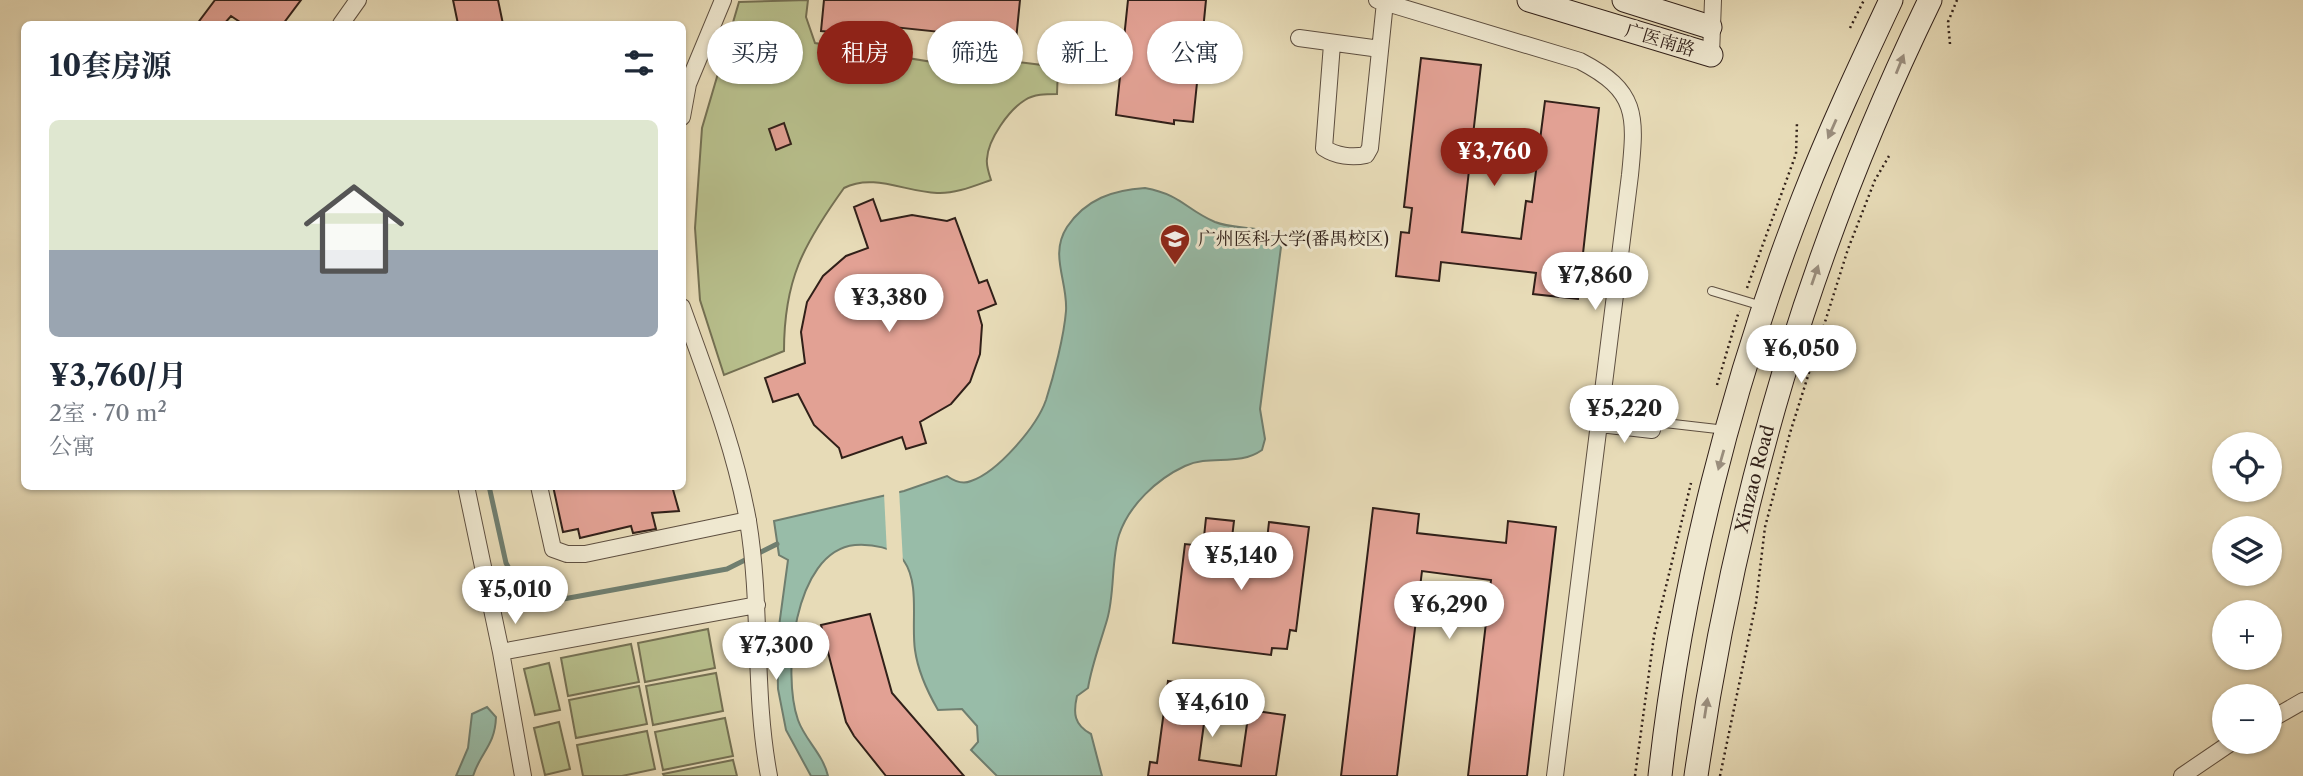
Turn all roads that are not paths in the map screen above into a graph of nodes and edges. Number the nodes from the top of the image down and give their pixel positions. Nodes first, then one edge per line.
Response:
1 (358, 0) edge
2 (723, 0) edge
3 (1529, 0) edge
4 (1624, 0) edge
5 (1713, 0) edge
6 (1891, 0) edge
7 (1930, 0) edge
8 (1381, 1) edge
9 (343, 21) edge
10 (1710, 27) junction
11 (1299, 38) dead end
12 (1332, 44) junction
13 (1380, 49) junction
14 (1711, 55) joint
15 (686, 95) edge
16 (1712, 291) dead end
17 (1765, 307) junction
18 (686, 318) edge
19 (1600, 424) junction
20 (1654, 426) joint
21 (1729, 430) junction
22 (467, 490) edge
23 (540, 490) edge
24 (748, 520) junction
25 (757, 598) junction
26 (501, 652) junction
27 (2303, 701) edge
28 (2282, 713) edge
29 (2214, 754) edge
30 (523, 776) edge
31 (769, 776) edge
32 (1555, 776) edge
33 (1660, 776) edge
34 (1696, 776) edge
35 (2182, 776) edge

1 - 9 street
2 - 15 street
3 - 14 main road, 广医南路
4 - 10 main road, 广医南路
5 - 10 street
6 -> 17 main road, Xinzao Road
34 -> 7 main road, Xinzao Road
8 - 13 street
8 - 19 street
10 - 14 street
11 - 12 street
12 - 13 street
12 - 13 street
16 - 17 lane
17 - 21 main road, Xinzao Road
18 - 24 street
19 - 20 street
19 - 32 street
20 - 21 lane
21 -> 33 main road, Xinzao Road
22 - 26 street
23 - 24 street
24 - 25 street
25 - 26 street
25 - 31 street
26 - 30 street
27 - 28 street
29 - 35 street

